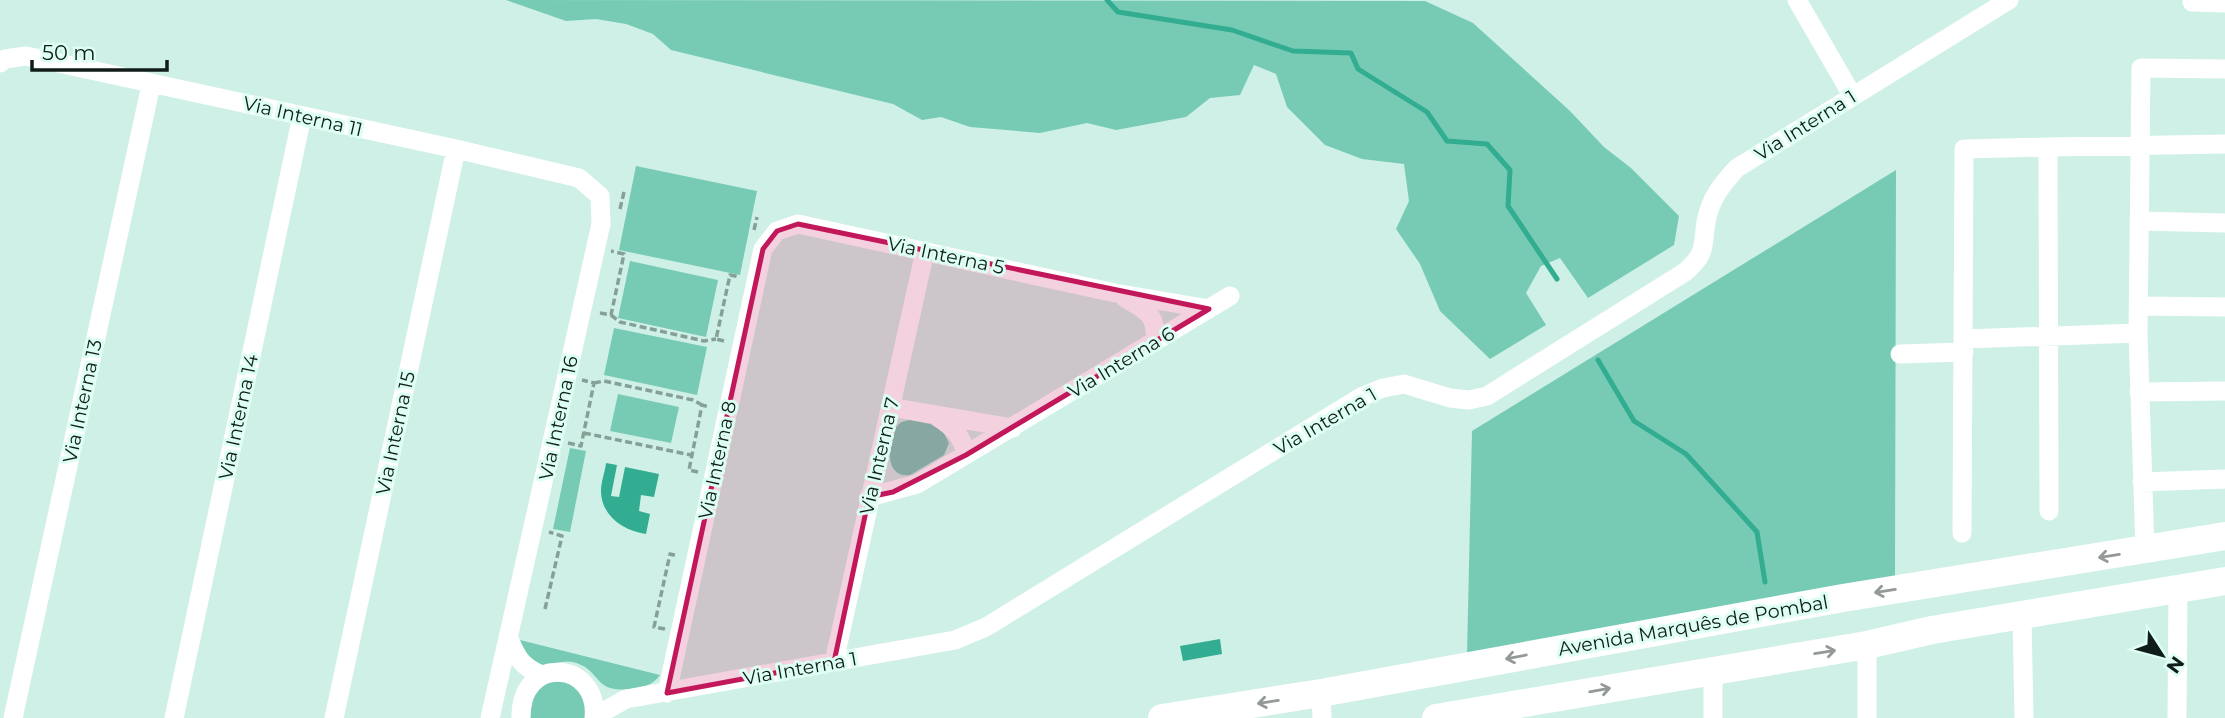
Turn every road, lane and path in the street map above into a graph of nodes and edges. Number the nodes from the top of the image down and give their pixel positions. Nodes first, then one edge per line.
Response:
1 (1797, 0) edge
2 (2009, 0) edge
3 (2192, 2) dead end
4 (2225, 3) edge
5 (0, 63) edge
6 (2225, 69) edge
7 (152, 85) junction
8 (1852, 95) junction
9 (302, 116) junction
10 (2225, 144) edge
11 (2141, 146) junction
12 (2048, 147) junction
13 (456, 149) junction
14 (624, 192) dead end
15 (600, 196) joint
16 (619, 215) dead end
17 (2139, 221) junction
18 (2225, 222) edge
19 (777, 231) joint
20 (611, 251) dead end
21 (925, 251) junction
22 (1115, 292) junction
23 (1230, 296) dead end
24 (2139, 306) junction
25 (2225, 307) edge
26 (1209, 309) junction
27 (596, 313) dead end
28 (611, 315) junction
29 (2138, 333) junction
30 (2050, 337) junction
31 (716, 339) dead end
32 (1155, 340) junction
33 (1964, 345) junction
34 (1900, 354) dead end
35 (581, 380) dead end
36 (594, 383) junction
37 (2225, 391) edge
38 (2139, 392) junction
39 (702, 405) dead end
40 (890, 407) junction
41 (933, 413) junction
42 (1013, 428) junction
43 (584, 433) junction
44 (568, 443) dead end
45 (692, 455) dead end
46 (966, 456) junction
47 (2225, 479) edge
48 (2142, 482) junction
49 (869, 498) junction
50 (2049, 511) dead end
51 (551, 520) dead end
52 (1962, 533) dead end
53 (2225, 536) edge
54 (2144, 550) junction
55 (2225, 581) edge
56 (1934, 584) junction
57 (2178, 589) junction
58 (545, 609) dead end
59 (2022, 617) junction
60 (1932, 630) junction
61 (509, 639) junction
62 (1867, 645) junction
63 (834, 662) junction
64 (1713, 671) junction
65 (500, 677) junction
66 (536, 679) junction
67 (586, 686) junction
68 (667, 693) junction
69 (626, 699) junction
70 (1322, 706) edge
71 (594, 717) edge
72 (13, 718) edge
73 (174, 718) edge
74 (334, 718) edge
75 (490, 718) edge
76 (520, 718) edge
77 (1161, 718) edge
78 (1436, 718) edge
79 (1713, 718) edge
80 (1867, 718) edge
81 (2024, 718) edge
82 (2178, 718) edge

1 - 8 street
2 - 8 street, Via Interna 1
3 - 4 street
5 - 7 street, Via Interna 11
6 - 11 street
7 - 9 street, Via Interna 11
7 - 72 street, Via Interna 13
8 - 63 street, Via Interna 1
9 - 13 street, Via Interna 11
9 - 73 street, Via Interna 14
10 - 11 street
11 - 12 street
11 - 17 street
12 - 30 street
12 - 33 street
13 - 15 street, Via Interna 11
13 - 74 street, Via Interna 15
14 - 16 path
15 - 61 street, Via Interna 16
17 - 18 street
17 - 24 street
19 - 21 street, Via Interna 5
19 - 68 street, Via Interna 8
20 - 28 path
21 - 22 street, Via Interna 5
21 - 40 street, Via Interna 7
22 - 26 street, Via Interna 5
22 - 32 street, Via Interna 5
23 - 26 street, Via Interna 6
24 - 25 street
24 - 29 street
26 - 32 street, Via Interna 6
27 - 28 path
28 - 31 path
29 - 30 street
29 - 38 street
30 - 33 street
30 - 50 street
32 - 42 street, Via Interna 6
33 - 34 street
33 - 52 street
35 - 36 path
36 - 39 path
36 - 43 path
37 - 38 street
38 - 48 street
40 - 41 street
40 - 49 street, Via Interna 7
41 - 42 street
41 - 46 street
42 - 46 street, Via Interna 6
43 - 44 path
43 - 45 path
46 - 49 street, Via Interna 6
47 - 48 street
48 - 54 street
49 - 63 street, Via Interna 7
51 - 58 path
53 - 54 main road, Avenida Marquês de Pombal
54 -> 56 main road, Avenida Marquês de Pombal
55 - 57 main road
56 - 60 main road
56 -> 70 main road, Avenida Marquês de Pombal
57 - 59 main road
57 - 82 street
59 - 60 main road
59 - 81 street
60 - 62 main road
61 - 65 street, Via Interna 16
61 - 66 street
64 -> 62 main road
62 - 80 street
63 - 68 street, Via Interna 1
78 -> 64 main road
64 - 79 street
65 - 66 street
65 - 75 street, Via Interna 16
66 - 67 street
66 - 76 street
67 - 69 street
67 - 71 street
68 - 69 street, Via Interna 1
69 - 71 street
70 -> 77 main road, Avenida Marquês de Pombal
75 - 76 street

